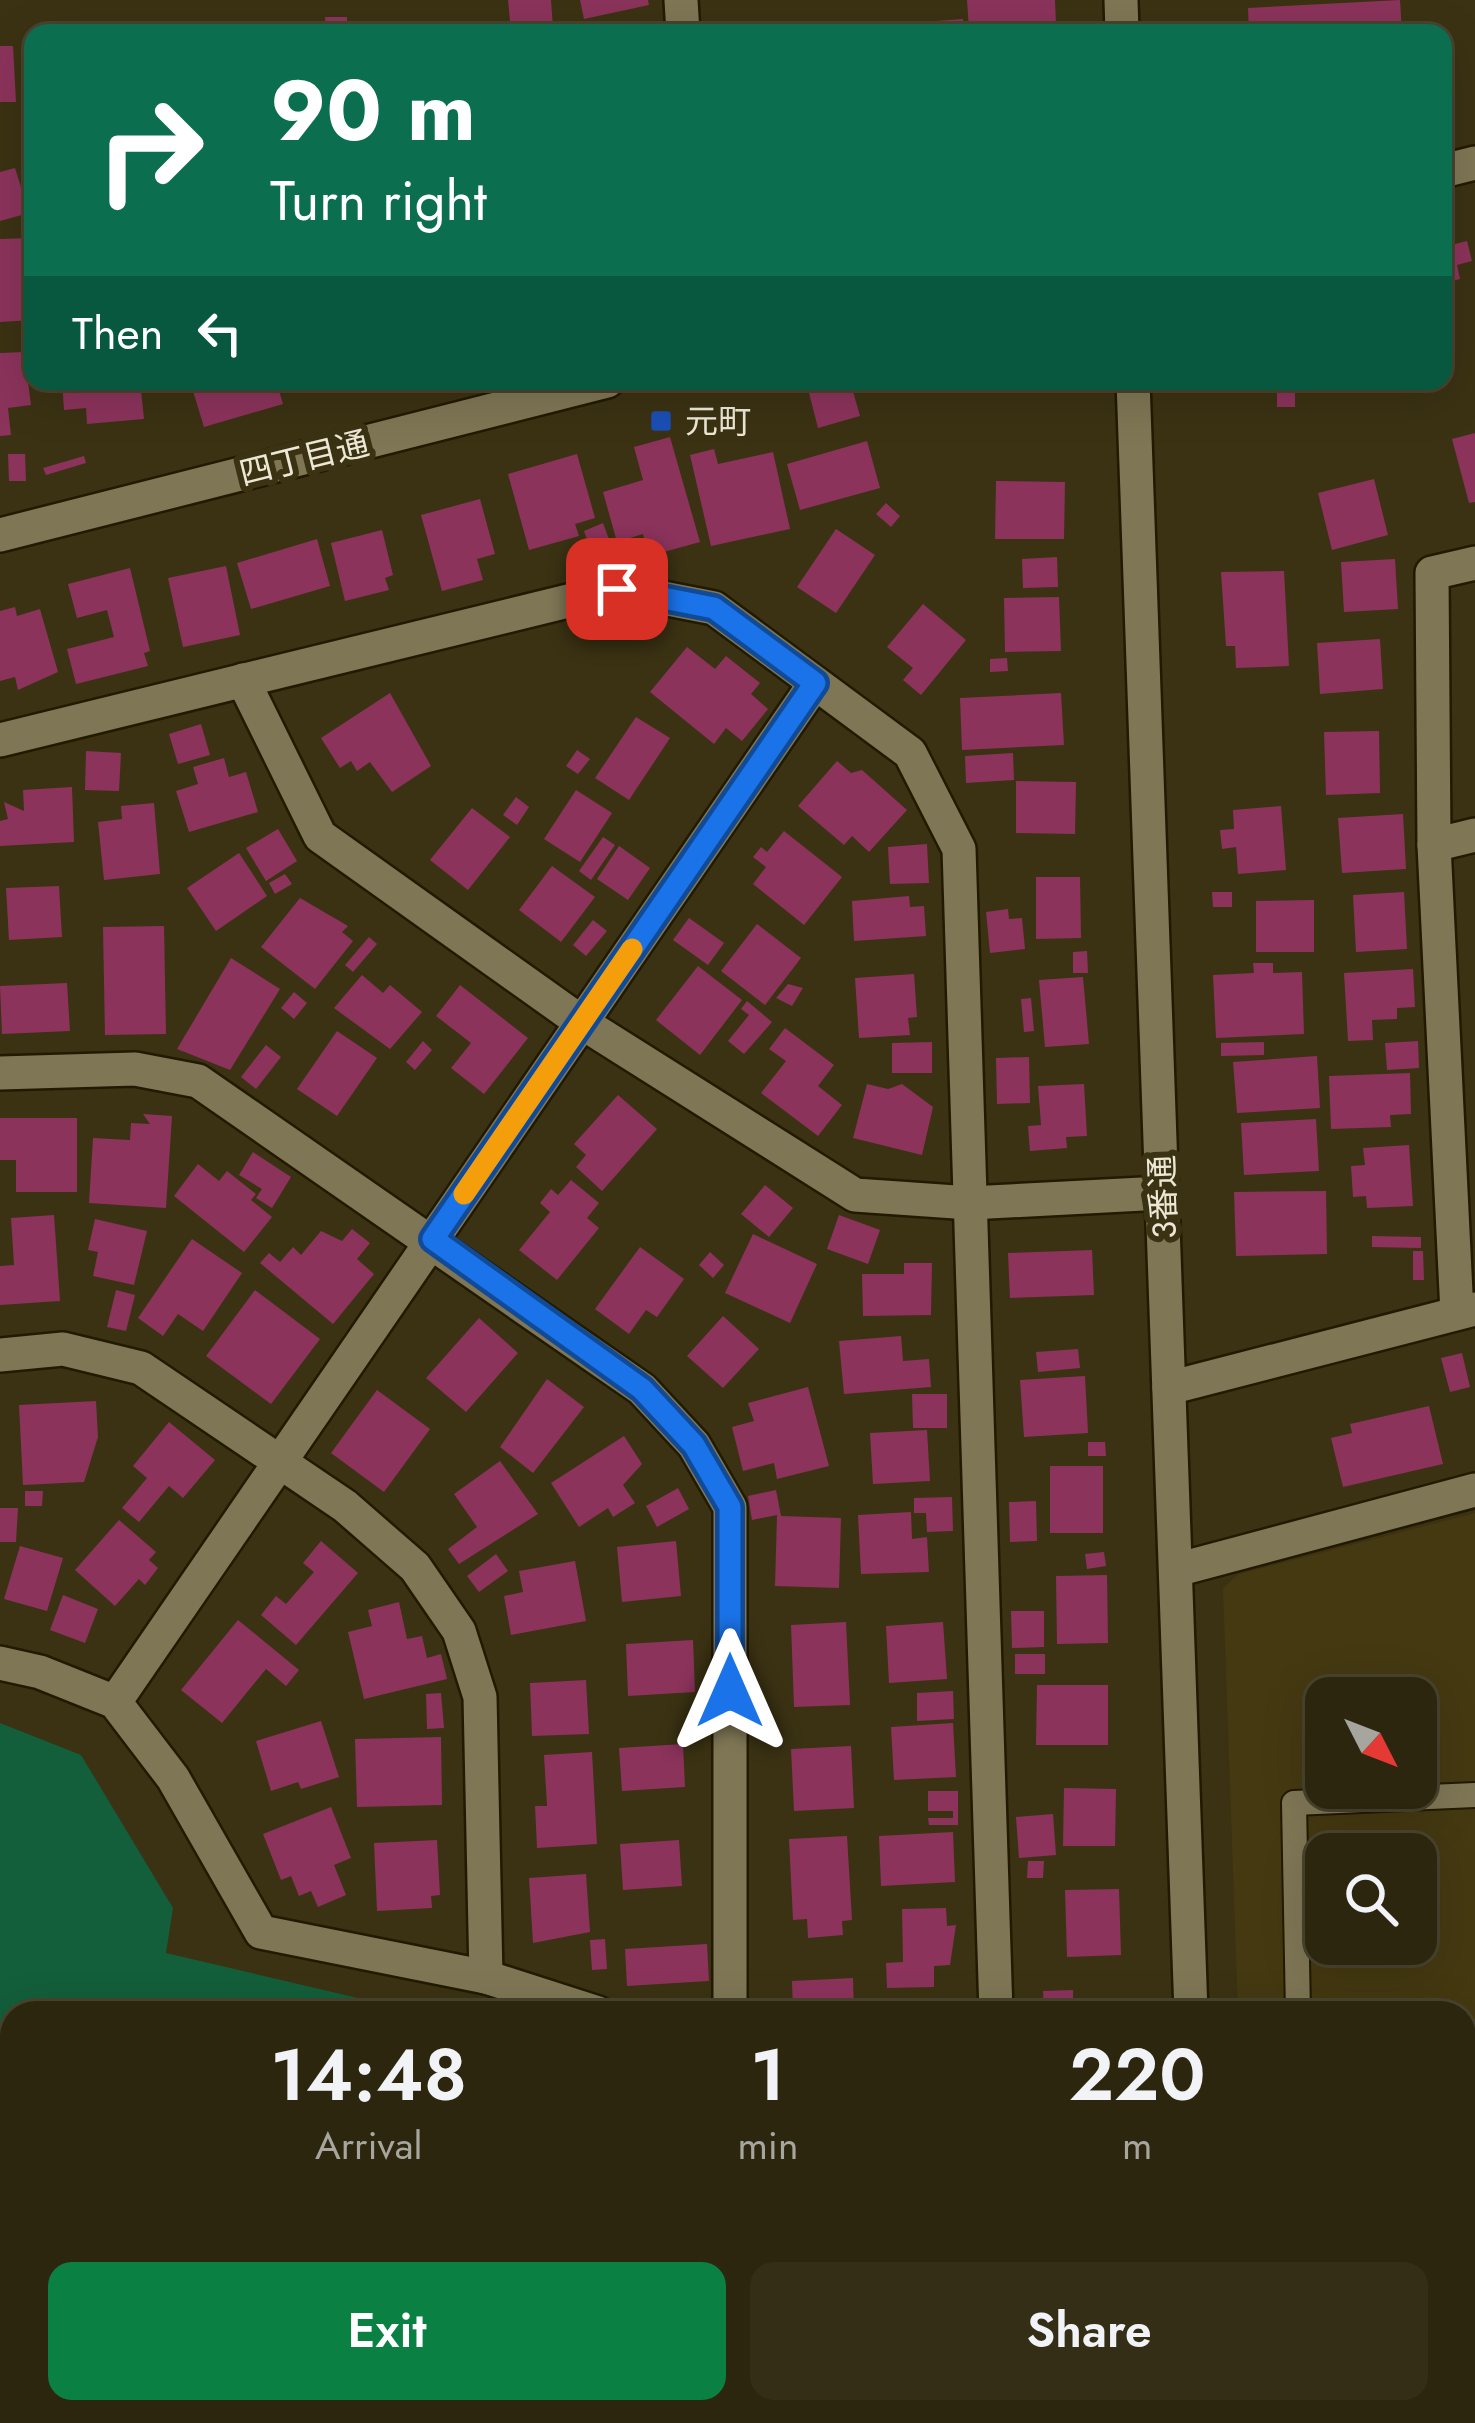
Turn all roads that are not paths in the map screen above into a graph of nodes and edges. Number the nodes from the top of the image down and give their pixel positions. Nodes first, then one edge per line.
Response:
1 (572, 390) edge
2 (1133, 390) edge
3 (0, 535) edge
4 (1475, 562) edge
5 (243, 680) junction
6 (815, 683) junction
7 (0, 740) edge
8 (1475, 835) edge
9 (1434, 845) junction
10 (581, 1022) junction
11 (0, 1073) edge
12 (1461, 1085) edge
13 (1162, 1193) junction
14 (970, 1203) junction
15 (433, 1239) junction
16 (1466, 1311) edge
17 (0, 1355) edge
18 (1169, 1388) junction
19 (281, 1460) junction
20 (1475, 1490) edge
21 (1176, 1570) junction
22 (0, 1663) edge
23 (115, 1702) junction
24 (1475, 1795) edge
25 (486, 1977) junction
26 (561, 2001) edge
27 (730, 2001) edge
28 (995, 2001) edge
29 (1191, 2001) edge
30 (1298, 2001) edge

1 - 3 street, 四丁目通
2 - 13 street, 3番通
4 - 9 street
5 - 6 street
5 - 7 street
5 - 10 street
6 - 10 street
6 - 14 street
8 - 9 street
9 - 12 street
10 - 14 street
10 - 15 street
11 - 15 street
12 - 16 street
13 - 14 street
13 - 18 street, 3番通
14 - 28 street
15 - 19 street
15 - 27 street
16 - 18 street
17 - 19 street
18 - 21 street, 3番通
19 - 23 street
19 - 25 street
20 - 21 street
21 - 29 street, 3番通
22 - 23 street
23 - 25 street
24 - 30 lane
25 - 26 street

